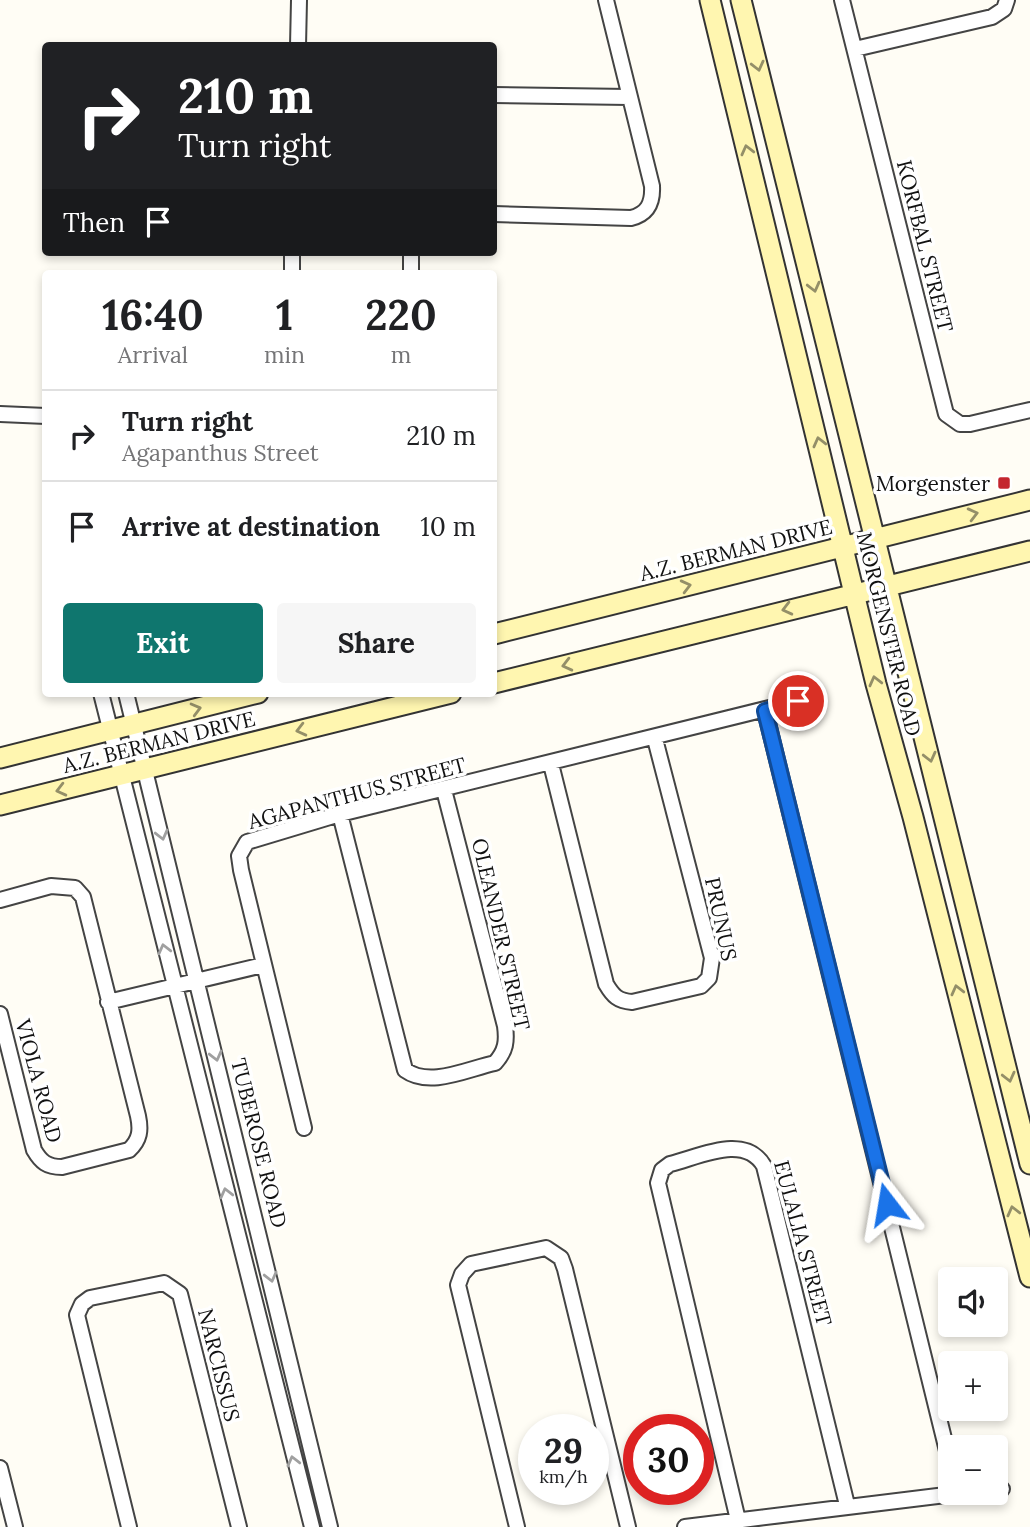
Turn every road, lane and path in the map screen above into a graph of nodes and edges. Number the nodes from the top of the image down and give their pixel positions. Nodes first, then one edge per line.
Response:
1 (299, 0) edge
2 (606, 0) edge
3 (710, 0) edge
4 (741, 0) edge
5 (842, 0) edge
6 (1007, 0) edge
7 (298, 42) edge
8 (855, 49) junction
9 (497, 95) edge
10 (629, 97) junction
11 (497, 214) edge
12 (1030, 410) edge
13 (0, 414) edge
14 (42, 416) edge
15 (1030, 500) edge
16 (877, 539) junction
17 (843, 547) junction
18 (1030, 551) edge
19 (887, 584) junction
20 (854, 593) junction
21 (497, 633) edge
22 (497, 682) edge
23 (102, 697) edge
24 (127, 697) edge
25 (243, 697) edge
26 (435, 697) edge
27 (798, 701) dead end
28 (765, 711) junction
29 (135, 725) junction
30 (111, 731) junction
31 (655, 739) junction
32 (0, 758) edge
33 (551, 764) junction
34 (145, 769) junction
35 (121, 776) junction
36 (444, 790) junction
37 (0, 806) edge
38 (340, 814) junction
39 (0, 900) edge
40 (263, 965) junction
41 (197, 979) junction
42 (173, 985) junction
43 (108, 1002) junction
44 (0, 1014) edge
45 (304, 1128) dead end
46 (1030, 1164) edge
47 (1030, 1277) edge
48 (943, 1435) edge
49 (0, 1468) edge
50 (938, 1495) edge
51 (847, 1505) junction
52 (329, 1520) edge
53 (738, 1520) junction
54 (306, 1524) edge
55 (15, 1527) edge
56 (129, 1527) edge
57 (239, 1527) edge
58 (517, 1527) edge
59 (628, 1527) edge
60 (685, 1527) edge

1 - 7 street
2 - 10 street
17 -> 3 main road, MORGENSTER ROAD
4 -> 16 main road, MORGENSTER ROAD
5 - 8 street, KORFBAL STREET
6 - 8 street
8 - 12 street, KORFBAL STREET
9 - 10 street
10 - 11 street
13 - 14 street
16 -> 15 main road, A.Z. BERMAN DRIVE
16 - 17 main road, A.Z. BERMAN DRIVE
16 - 19 main road, MORGENSTER ROAD
17 - 20 main road, MORGENSTER ROAD
21 -> 17 main road, A.Z. BERMAN DRIVE
18 - 19 main road
19 - 20 main road
19 -> 46 main road, MORGENSTER ROAD
20 -> 22 main road
47 -> 20 main road, MORGENSTER ROAD
23 - 30 street
24 - 29 street, TUBEROSE ROAD
29 -> 25 main road, A.Z. BERMAN DRIVE
26 -> 34 main road, A.Z. BERMAN DRIVE
27 - 28 street, AGAPANTHUS STREET
28 - 31 street, AGAPANTHUS STREET
28 - 48 street
29 - 30 main road, A.Z. BERMAN DRIVE
29 - 34 street, TUBEROSE ROAD
30 - 32 main road, A.Z. BERMAN DRIVE
30 - 35 street
31 - 33 street, AGAPANTHUS STREET
31 - 33 street, PRUNUS
33 - 36 street, AGAPANTHUS STREET
34 - 35 main road, A.Z. BERMAN DRIVE
34 -> 41 street, TUBEROSE ROAD
35 -> 37 main road, A.Z. BERMAN DRIVE
42 -> 35 street
36 - 38 street, AGAPANTHUS STREET
36 - 38 street, OLEANDER STREET
38 - 40 street, AGAPANTHUS STREET
39 - 43 street, VIOLA ROAD
40 - 41 street
40 - 45 street, AGAPANTHUS STREET
41 - 42 street
41 -> 52 street, TUBEROSE ROAD
42 - 43 street
54 -> 42 street
43 - 44 street, VIOLA ROAD
49 - 55 street
50 - 51 street
51 - 53 street
51 - 53 street, EULALIA STREET
52 - 54 street
53 - 60 street
56 - 57 street, NARCISSUS
58 - 59 street

